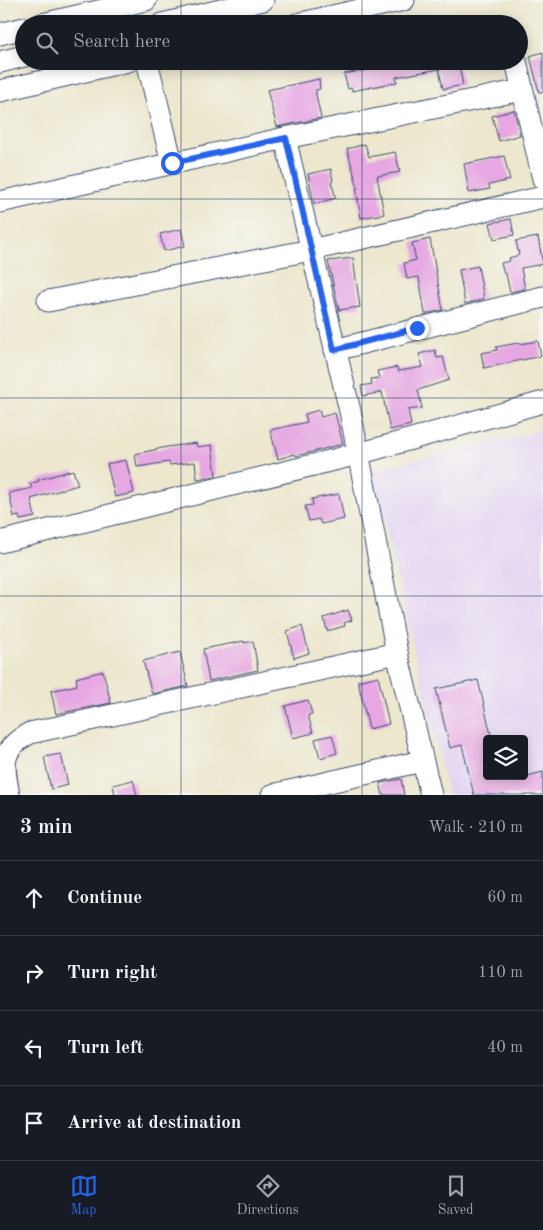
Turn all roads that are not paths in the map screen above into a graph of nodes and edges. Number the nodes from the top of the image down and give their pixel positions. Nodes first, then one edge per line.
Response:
1 (146, 0) edge
2 (263, 0) edge
3 (404, 0) edge
4 (81, 15) edge
5 (200, 15) edge
6 (337, 15) edge
7 (15, 30) edge
8 (0, 34) edge
9 (15, 58) edge
10 (0, 62) edge
11 (90, 70) edge
12 (149, 70) edge
13 (518, 70) edge
14 (522, 90) junction
15 (0, 91) edge
16 (286, 138) junction
17 (172, 163) junction
18 (543, 179) edge
19 (543, 197) edge
20 (0, 202) edge
21 (311, 250) junction
22 (543, 296) edge
23 (48, 302) dead end
24 (334, 350) junction
25 (543, 402) edge
26 (358, 454) junction
27 (0, 542) edge
28 (397, 654) junction
29 (422, 761) junction
30 (9, 795) edge
31 (272, 795) edge
32 (431, 795) edge

1 - 4 street
2 - 5 street
3 - 6 street
7 - 8 street
9 - 10 street
11 - 15 street
12 - 17 street
13 - 14 street
14 - 16 street
14 - 18 street
16 - 17 street
16 - 21 street
17 - 20 street
19 - 21 street
21 - 23 street
21 - 24 street
22 - 24 street
24 - 26 street
25 - 26 street
26 - 27 street
26 - 28 street
28 - 29 street
28 - 30 street
29 - 31 street
29 - 32 street

